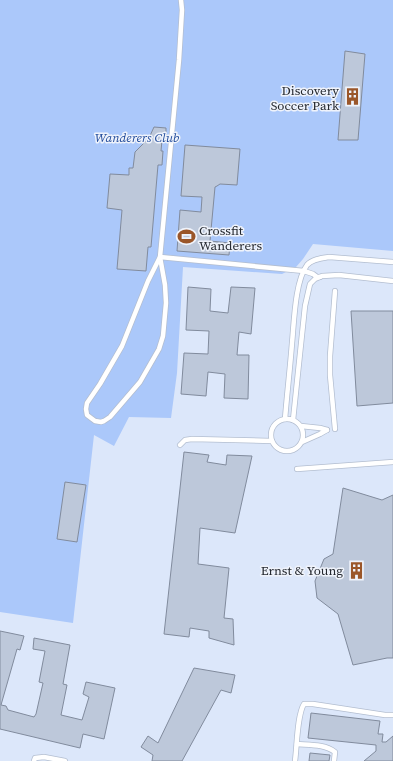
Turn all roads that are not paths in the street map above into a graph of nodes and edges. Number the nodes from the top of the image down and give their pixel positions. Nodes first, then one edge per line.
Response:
1 (181, 0) edge
2 (160, 256) junction
3 (393, 262) edge
4 (304, 271) junction
5 (322, 276) junction
6 (393, 281) edge
7 (335, 291) dead end
8 (285, 420) junction
9 (293, 420) junction
10 (301, 426) junction
11 (335, 429) dead end
12 (272, 442) junction
13 (302, 442) junction
14 (180, 445) dead end
15 (393, 462) edge
16 (297, 469) dead end
17 (393, 715) edge
18 (297, 744) junction
19 (34, 761) edge
20 (65, 761) edge
21 (295, 761) edge
22 (334, 761) edge

1 - 2 lane
2 - 2 lane
2 - 4 lane
3 - 4 lane
4 - 5 lane
4 - 8 lane
5 - 6 lane
5 - 9 lane
7 - 11 lane
8 - 9 lane
8 - 12 lane
9 - 10 lane
10 - 13 lane
10 - 13 lane
12 - 13 lane
12 - 14 lane
15 - 16 lane
17 - 18 lane
18 - 21 lane
18 - 22 lane
19 - 20 lane

